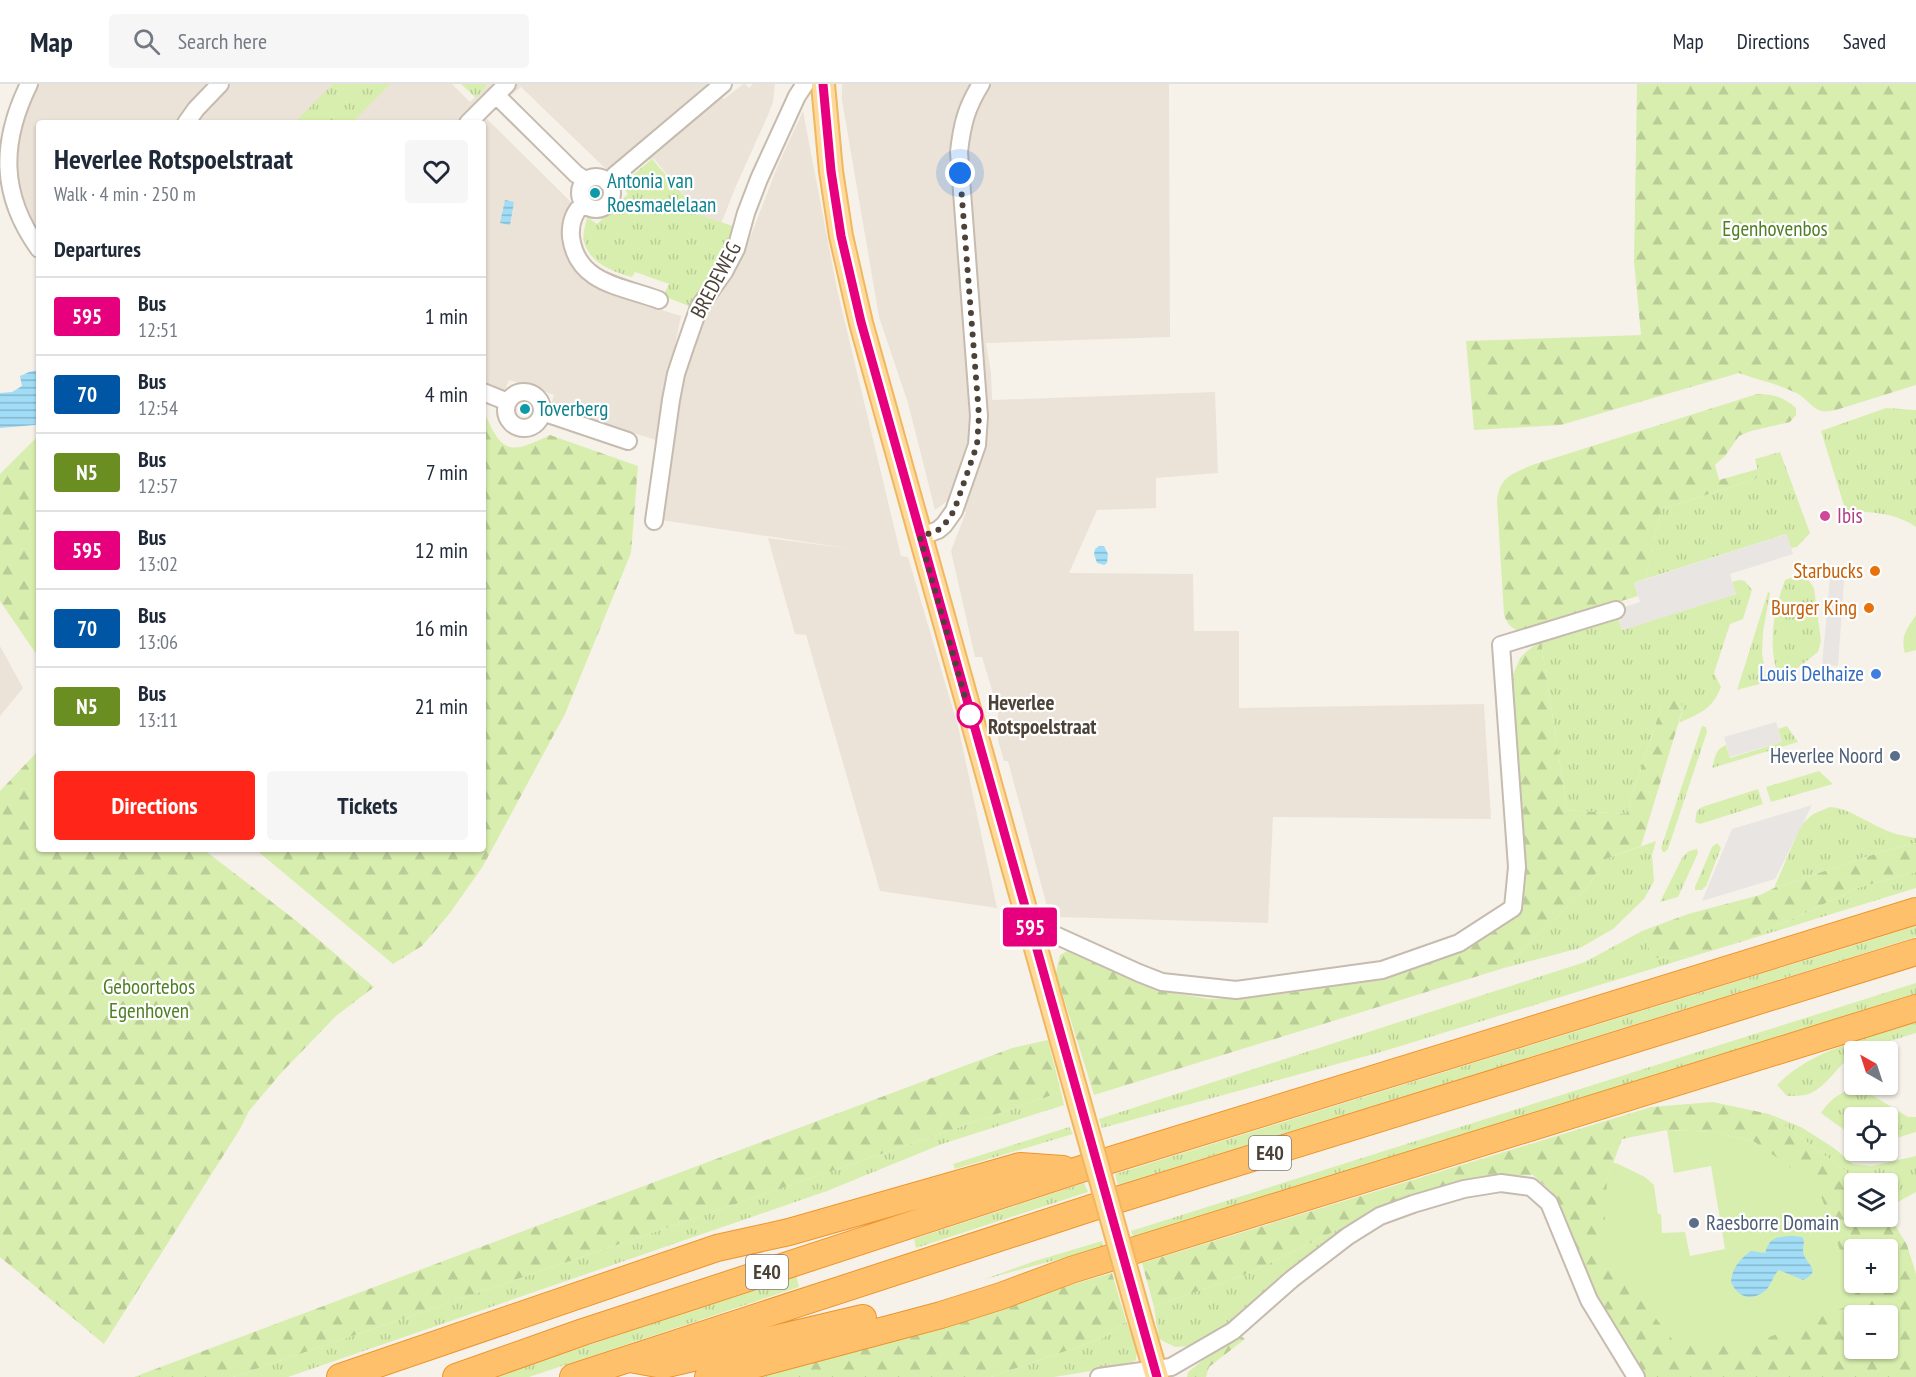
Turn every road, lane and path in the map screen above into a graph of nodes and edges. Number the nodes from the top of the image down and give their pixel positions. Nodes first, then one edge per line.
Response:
1 (29, 84) edge
2 (220, 84) edge
3 (723, 84) edge
4 (805, 84) edge
5 (824, 84) edge
6 (981, 84) edge
7 (501, 89) edge
8 (188, 120) edge
9 (471, 120) edge
10 (585, 180) junction
11 (608, 183) junction
12 (583, 204) junction
13 (36, 244) edge
14 (658, 300) dead end
15 (486, 393) edge
16 (508, 402) junction
17 (542, 412) junction
18 (628, 441) dead end
19 (654, 521) dead end
20 (920, 537) junction
21 (1616, 610) dead end
22 (1916, 911) edge
23 (1047, 936) dead end
24 (1916, 952) edge
25 (1916, 1008) edge
26 (1078, 1170) junction
27 (1071, 1270) junction
28 (627, 1358) junction
29 (1156, 1373) edge
30 (343, 1377) edge
31 (456, 1377) edge
32 (573, 1377) edge
33 (708, 1377) edge
34 (1099, 1377) edge
35 (1636, 1377) edge

1 - 13 street
2 - 8 street
3 - 11 street
4 - 19 street, BREDEWEG
5 - 20 main road
6 - 20 street
7 - 9 street
7 - 10 street
10 - 11 street
10 - 12 street
11 - 12 street
12 - 14 street
15 - 16 street
16 - 17 street
16 - 17 street
17 - 18 street
20 - 29 main road, bridge
21 - 23 street
22 - 26 highway, E40
24 - 28 highway, E40
25 - 27 highway
26 - 30 highway
26 - 31 highway, E40
27 - 28 highway
27 - 33 highway
28 - 32 highway, E40
29 - 34 street
29 - 35 street

